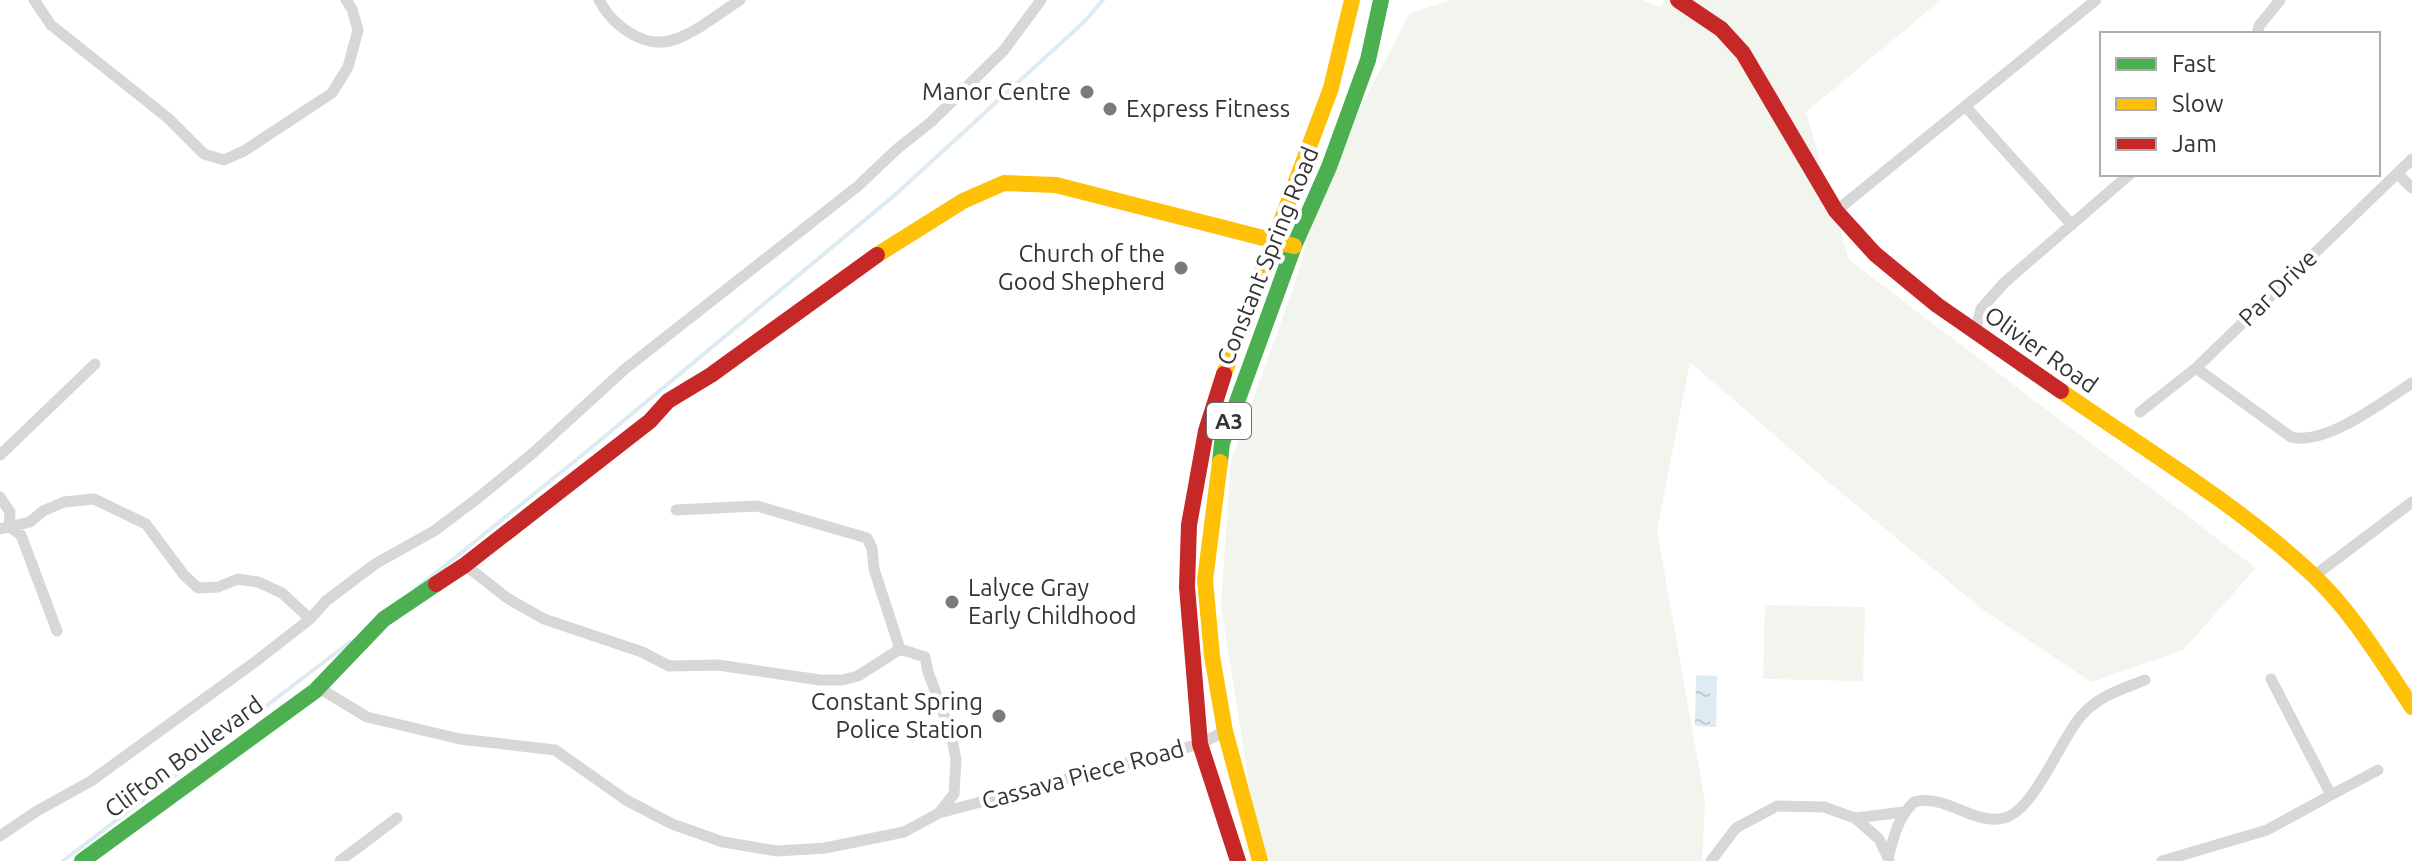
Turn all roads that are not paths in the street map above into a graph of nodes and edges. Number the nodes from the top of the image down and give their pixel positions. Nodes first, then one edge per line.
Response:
1 (34, 0) edge
2 (346, 0) edge
3 (599, 0) edge
4 (740, 0) edge
5 (1041, 0) edge
6 (1352, 0) edge
7 (1381, 0) edge
8 (1678, 0) edge
9 (2096, 0) edge
10 (2280, 0) edge
11 (2082, 4) edge
12 (2258, 32) edge
13 (1966, 107) junction
14 (2412, 159) edge
15 (2398, 174) junction
16 (2128, 176) edge
17 (2412, 188) edge
18 (1836, 211) junction
19 (2072, 225) junction
20 (1275, 240) junction
21 (1294, 246) junction
22 (1975, 332) junction
23 (95, 364) dead end
24 (2196, 368) junction
25 (2412, 383) edge
26 (2140, 412) dead end
27 (0, 455) edge
28 (0, 497) edge
29 (2412, 502) edge
30 (676, 510) dead end
31 (4, 528) edge
32 (465, 565) junction
33 (2314, 576) junction
34 (310, 619) junction
35 (57, 631) dead end
36 (900, 649) junction
37 (2271, 679) dead end
38 (2145, 680) dead end
39 (315, 691) junction
40 (2412, 707) edge
41 (1225, 731) junction
42 (1200, 744) junction
43 (2378, 770) dead end
44 (2331, 795) junction
45 (1904, 812) junction
46 (939, 813) junction
47 (397, 818) dead end
48 (1855, 818) junction
49 (0, 836) edge
50 (350, 858) edge
51 (1889, 859) edge
52 (82, 861) edge
53 (1238, 861) edge
54 (1260, 861) edge
55 (1711, 861) edge
56 (2162, 861) edge

1 - 2 street
3 - 4 street
5 - 34 street
6 - 20 main road, Constant Spring Road / A3
7 - 21 main road, Constant Spring Road / A3
8 - 18 main road, Olivier Road
9 - 11 street
10 - 12 street
11 - 13 street
13 - 18 street
13 - 19 street
14 - 15 street, Par Drive
15 - 17 street
15 - 24 street, Par Drive
16 - 19 street
18 - 22 main road, Olivier Road
19 - 22 street
20 - 21 main road, Clifton Boulevard
20 - 32 main road, Clifton Boulevard
20 - 42 main road, Constant Spring Road / A3
21 - 41 main road, Constant Spring Road / A3
22 - 33 main road, Olivier Road
23 - 27 street
24 - 25 street
24 - 26 street, Par Drive
28 - 31 street
29 - 33 street
30 - 36 street
31 - 34 street
31 - 35 street
32 - 36 street
32 - 39 main road, Clifton Boulevard
33 - 40 main road, Olivier Road
34 - 49 street
36 - 46 street, Cassava Piece Road
37 - 44 street
38 - 45 street
39 - 46 street, Cassava Piece Road
39 - 52 main road, Clifton Boulevard
41 - 42 street, Cassava Piece Road
41 - 54 main road, Constant Spring Road / A3
42 - 46 street, Cassava Piece Road
42 - 53 main road, Constant Spring Road / A3
43 - 44 street
44 - 56 street
45 - 48 street
45 - 51 street
47 - 50 street
48 - 51 street
48 - 55 street

